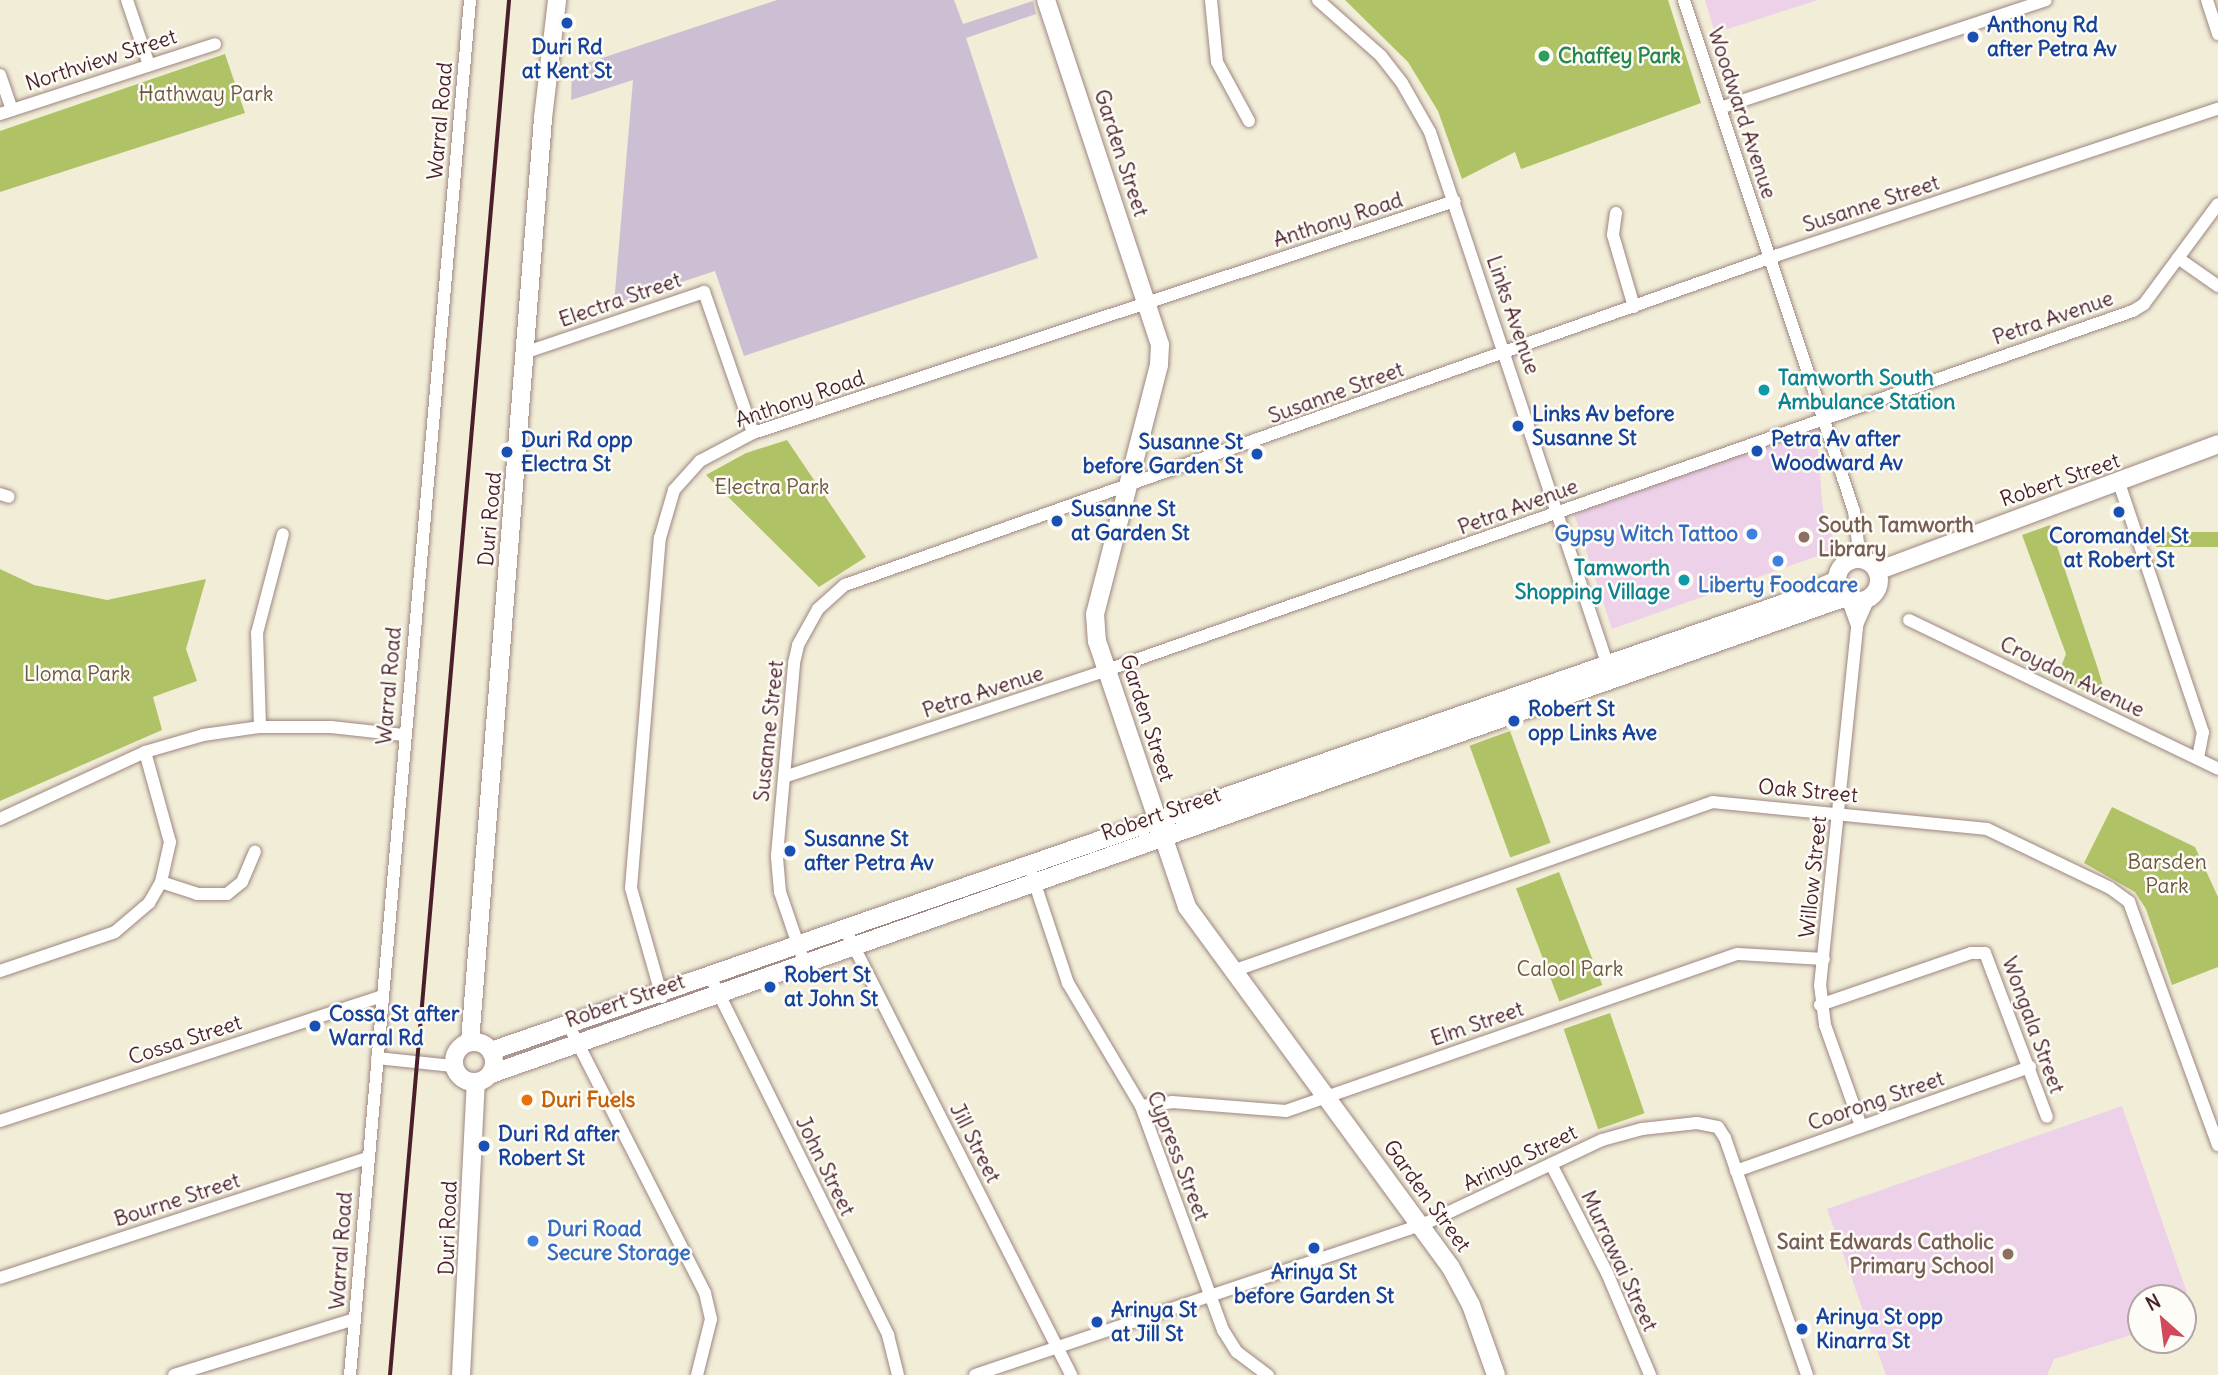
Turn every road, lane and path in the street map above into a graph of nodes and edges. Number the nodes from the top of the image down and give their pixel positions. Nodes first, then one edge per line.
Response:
1 (127, 0) edge
2 (470, 0) edge
3 (557, 0) edge
4 (1046, 0) edge
5 (1211, 0) edge
6 (1318, 0) edge
7 (1684, 0) edge
8 (2046, 0) edge
9 (2207, 0) edge
10 (2218, 34) edge
11 (215, 44) dead end
12 (149, 65) junction
13 (0, 75) edge
14 (1720, 108) junction
15 (2218, 109) edge
16 (6, 112) edge
17 (1249, 121) dead end
18 (1455, 201) junction
19 (2218, 204) edge
20 (1616, 213) dead end
21 (1770, 258) junction
22 (2179, 258) junction
23 (2218, 286) edge
24 (1147, 303) junction
25 (1634, 307) junction
26 (527, 352) junction
27 (1506, 352) junction
28 (1822, 417) junction
29 (753, 433) junction
30 (2218, 444) edge
31 (2119, 483) junction
32 (1126, 487) junction
33 (1559, 514) junction
34 (283, 534) dead end
35 (1860, 559) junction
36 (1877, 571) junction
37 (1836, 580) junction
38 (1847, 598) junction
39 (1869, 598) junction
40 (1909, 620) dead end
41 (1857, 625) junction
42 (1107, 670) junction
43 (1609, 671) junction
44 (260, 727) junction
45 (404, 735) junction
46 (145, 752) junction
47 (2198, 758) junction
48 (2218, 769) edge
49 (784, 778) junction
50 (1839, 812) junction
51 (0, 819) edge
52 (1160, 829) junction
53 (255, 852) dead end
54 (1031, 874) junction
55 (161, 882) junction
56 (849, 937) junction
57 (801, 954) junction
58 (1824, 959) junction
59 (0, 971) edge
60 (1233, 971) junction
61 (710, 976) junction
62 (660, 992) junction
63 (718, 993) junction
64 (382, 996) junction
65 (1820, 1005) junction
66 (668, 1010) junction
67 (574, 1033) junction
68 (470, 1042) junction
69 (491, 1051) junction
70 (377, 1058) junction
71 (453, 1066) junction
72 (2029, 1067) junction
73 (484, 1078) junction
74 (1325, 1097) junction
75 (1141, 1106) junction
76 (2047, 1117) dead end
77 (0, 1121) edge
78 (1861, 1126) junction
79 (2218, 1145) edge
80 (367, 1158) junction
81 (1551, 1164) junction
82 (1736, 1171) junction
83 (1422, 1226) junction
84 (0, 1278) edge
85 (1211, 1298) junction
86 (355, 1319) junction
87 (1056, 1347) junction
88 (174, 1375) edge
89 (350, 1375) edge
90 (461, 1375) edge
91 (697, 1375) edge
92 (898, 1375) edge
93 (975, 1375) edge
94 (1071, 1375) edge
95 (1268, 1375) edge
96 (1496, 1375) edge
97 (1650, 1375) edge
98 (1807, 1375) edge

1 - 12 street
2 - 45 street, Warral Road
3 - 26 street, Duri Road
4 - 24 street, Garden Street
5 - 17 street
6 - 18 street, Links Avenue
7 - 14 street, Woodward Avenue
8 - 14 street
9 - 10 street
11 - 12 street, Northview Street
12 - 16 street, Northview Street
13 - 16 street
14 - 21 street, Woodward Avenue
15 - 21 street, Susanne Street
18 - 24 street, Anthony Road
18 - 27 street, Links Avenue
19 - 22 street, Petra Avenue
20 - 25 street
21 - 25 street, Susanne Street
21 - 28 street, Woodward Avenue
22 - 23 street
22 - 28 street, Petra Avenue
24 - 29 street, Anthony Road
24 - 32 street, Garden Street
25 - 27 street, Susanne Street
26 - 29 street, Electra Street
26 - 68 street, Duri Road
27 - 32 street, Susanne Street
27 - 33 street, Links Avenue
28 - 33 street, Petra Avenue
28 - 35 street, Woodward Avenue
29 - 62 street, Anthony Road
30 - 31 street, Robert Street
31 - 36 street, Robert Street
31 - 47 street
32 - 42 street, Garden Street
32 - 49 street, Susanne Street
33 - 42 street, Petra Avenue
33 - 43 street, Links Avenue
34 - 44 street
35 - 36 street
35 - 37 street
36 - 39 street
37 - 38 street
37 - 43 street, Robert Street
38 - 39 street
38 - 41 street, Willow Street
38 - 43 street, Robert Street
39 - 41 street, Willow Street
40 - 47 street, Croydon Avenue
41 - 50 street, Willow Street
42 - 49 street, Petra Avenue
42 - 52 street, Garden Street
43 - 52 street, Robert Street
44 - 45 street
44 - 46 street
45 - 64 street, Warral Road
46 - 51 street
46 - 55 street
47 - 48 street, Croydon Avenue
49 - 57 street, Susanne Street
50 - 58 street, Willow Street
50 - 60 street, Oak Street
50 - 79 street, Oak Street
52 - 54 street, Robert Street
52 - 60 street, Garden Street
53 - 55 street
54 - 56 street, Robert Street
54 - 75 street, Cypress Street
55 - 59 street
56 - 57 street, Robert Street
56 - 87 street, Jill Street
57 - 61 street, Robert Street
57 - 63 street, Robert Street
58 - 65 street, Willow Street
58 - 74 street, Elm Street
60 - 74 street, Garden Street
61 - 62 street, Robert Street
61 - 63 street, John Street
62 - 66 street, Anthony Road
62 - 67 street, Robert Street
63 - 66 street, Robert Street
63 - 92 street, John Street
64 - 70 street, Warral Road
64 - 77 street, Cossa Street
65 - 72 street, Wongala Street
65 - 78 street, Willow Street
66 - 67 street, Robert Street
67 - 69 street, Robert Street
67 - 73 street, Robert Street
67 - 91 street
68 - 69 street
68 - 71 street
69 - 73 street
70 - 71 street
70 - 80 street, Warral Road
71 - 73 street
72 - 76 street, Wongala Street
72 - 78 street, Coorong Street
73 - 90 street, Duri Road
74 - 75 street, Elm Street
74 - 83 street, Garden Street
75 - 85 street, Cypress Street
78 - 82 street, Coorong Street
80 - 84 street, Bourne Street
80 - 86 street, Warral Road
81 - 82 street, Arinya Street
81 - 83 street, Arinya Street
81 - 97 street, Murrawai Street
82 - 98 street, Arinya Street
83 - 85 street, Arinya Street
83 - 96 street, Garden Street
85 - 87 street, Arinya Street
85 - 95 street, Cypress Street
86 - 88 street
86 - 89 street, Warral Road
87 - 93 street, Arinya Street
87 - 94 street, Jill Street

